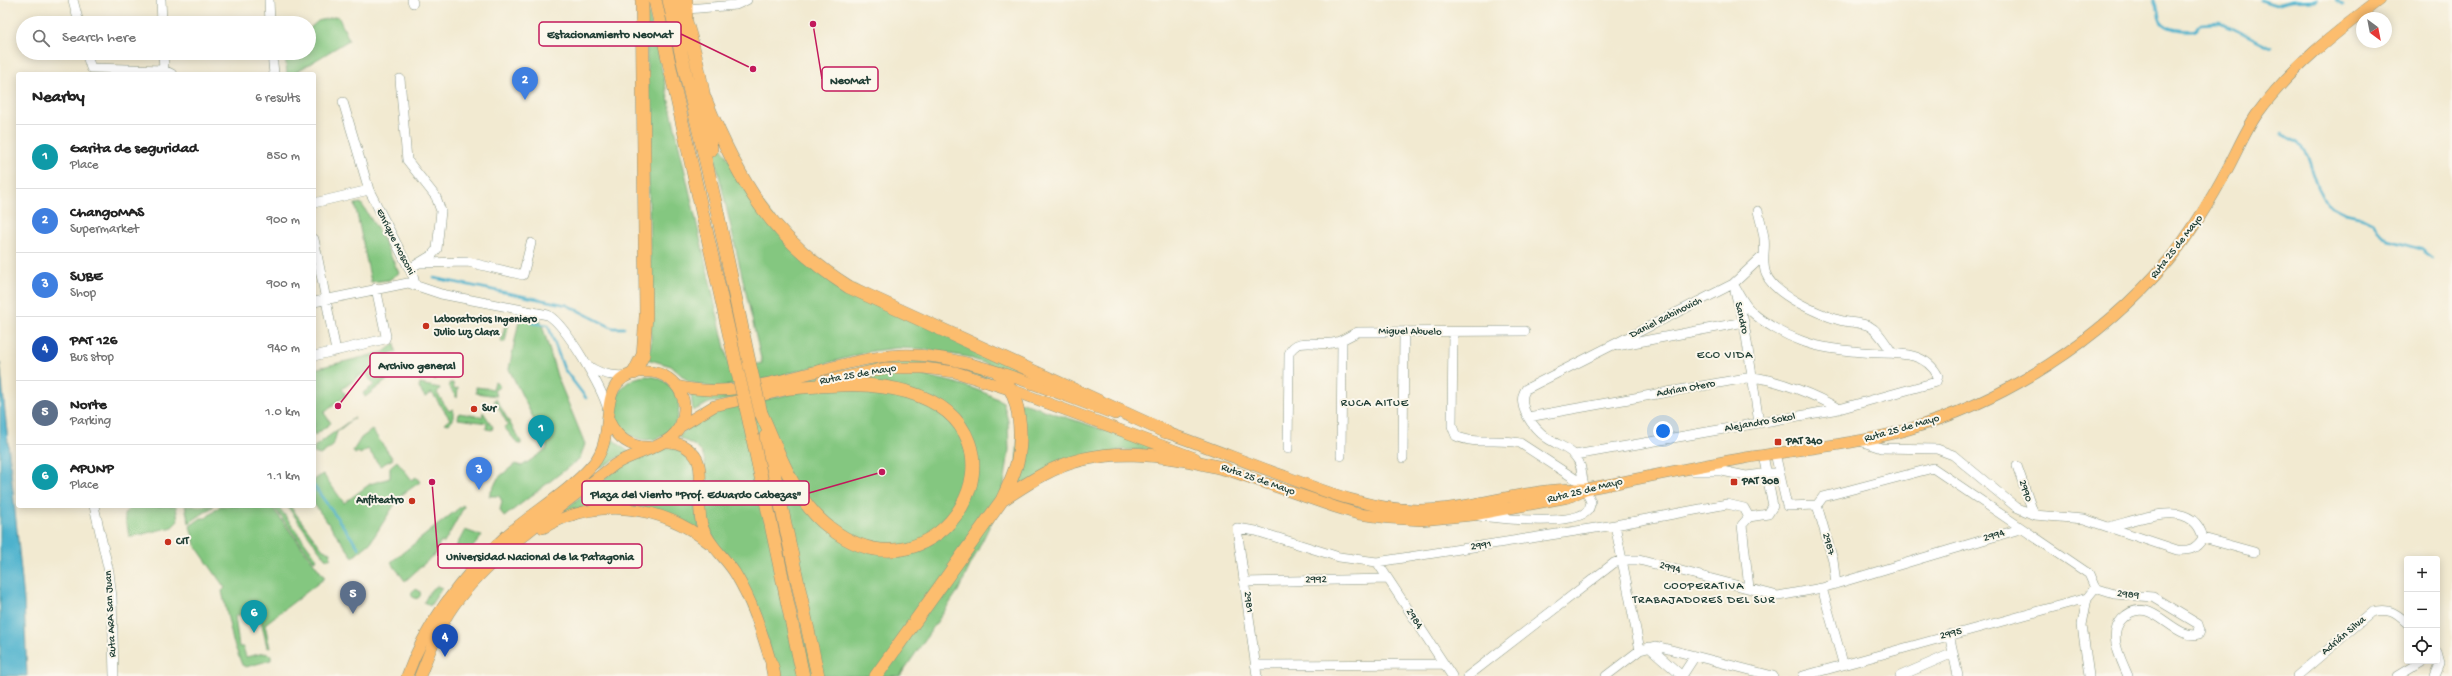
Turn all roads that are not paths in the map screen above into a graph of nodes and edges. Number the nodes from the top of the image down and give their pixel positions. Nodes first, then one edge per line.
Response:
1 (74, 0) edge
2 (161, 0) edge
3 (269, 0) edge
4 (642, 0) edge
5 (655, 0) edge
6 (669, 0) edge
7 (747, 0) edge
8 (2379, 0) edge
9 (685, 3) edge
10 (77, 16) edge
11 (162, 16) edge
12 (270, 16) edge
13 (88, 60) edge
14 (165, 60) edge
15 (273, 60) edge
16 (168, 72) edge
17 (274, 72) edge
18 (400, 79) dead end
19 (706, 99) junction
20 (343, 102) dead end
21 (368, 190) junction
22 (316, 202) edge
23 (716, 206) junction
24 (1758, 211) dead end
25 (532, 243) dead end
26 (316, 248) edge
27 (1762, 256) junction
28 (420, 263) junction
29 (410, 269) junction
30 (415, 284) junction
31 (1733, 284) junction
32 (376, 288) junction
33 (327, 299) junction
34 (316, 302) edge
35 (1744, 322) junction
36 (1404, 332) junction
37 (1525, 332) dead end
38 (1454, 333) junction
39 (1342, 341) junction
40 (1606, 348) junction
41 (336, 351) junction
42 (1891, 351) junction
43 (316, 356) edge
44 (585, 364) junction
45 (632, 374) junction
46 (1000, 374) junction
47 (1752, 377) junction
48 (677, 386) junction
49 (791, 388) junction
50 (1012, 390) junction
51 (1839, 409) junction
52 (760, 413) junction
53 (609, 415) junction
54 (1528, 417) junction
55 (1759, 423) junction
56 (681, 426) junction
57 (1166, 432) junction
58 (1860, 441) junction
59 (666, 442) junction
60 (654, 447) junction
61 (1288, 449) dead end
62 (1776, 453) junction
63 (1575, 455) junction
64 (1764, 455) junction
65 (1341, 456) dead end
66 (1403, 458) dead end
67 (2017, 466) dead end
68 (1226, 469) junction
69 (1683, 470) junction
70 (1779, 472) junction
71 (1767, 474) junction
72 (1584, 486) junction
73 (1002, 500) junction
74 (1817, 505) junction
75 (94, 508) edge
76 (1473, 515) junction
77 (2036, 516) junction
78 (1749, 517) junction
79 (1615, 525) junction
80 (2109, 527) junction
81 (1237, 528) joint
82 (2020, 529) junction
83 (2203, 538) junction
84 (716, 548) junction
85 (2254, 552) dead end
86 (502, 555) junction
87 (1622, 560) junction
88 (1377, 562) junction
89 (1388, 579) junction
90 (1245, 582) junction
91 (1836, 584) junction
92 (1749, 588) junction
93 (1822, 588) junction
94 (2095, 588) junction
95 (2138, 596) junction
96 (2087, 598) junction
97 (2141, 611) junction
98 (2404, 620) edge
99 (1949, 634) junction
100 (1645, 648) junction
101 (1953, 654) junction
102 (1695, 656) junction
103 (1843, 663) junction
104 (1444, 664) junction
105 (2418, 664) edge
106 (2440, 664) edge
107 (1256, 665) junction
108 (773, 673) edge
109 (1920, 673) edge
110 (114, 676) edge
111 (407, 676) edge
112 (420, 676) edge
113 (803, 676) edge
114 (818, 676) edge
115 (876, 676) edge
116 (1257, 676) edge
117 (1452, 676) edge
118 (1468, 676) edge
119 (1606, 676) edge
120 (1682, 676) edge
121 (1773, 676) edge
122 (1803, 676) edge
123 (1900, 676) edge
124 (1958, 676) edge
125 (2089, 676) edge
126 (2128, 676) edge
127 (2297, 676) edge
128 (2398, 676) edge
129 (2436, 676) edge

1 - 10 street
2 - 11 street
3 - 12 street
4 - 45 highway
5 - 113 highway, bridge
6 - 23 highway
7 - 9 street
8 - 58 main road, Ruta 25 de Mayo
9 - 19 highway
13 - 16 street
14 - 16 street
15 - 17 street
18 - 28 street
19 - 23 highway
19 - 57 highway
20 - 21 street, Enrique Mosconi
21 - 22 street
21 - 29 street, Enrique Mosconi
23 - 52 highway, bridge
24 - 27 street
25 - 28 street
26 - 33 street
27 - 31 street, Daniel Rabinovich
27 - 42 street
28 - 29 street
29 - 30 street, Enrique Mosconi
30 - 32 street
30 - 44 street, Enrique Mosconi
31 - 35 street, Sandro
31 - 40 street, Daniel Rabinovich
31 - 42 street
32 - 33 street
32 - 41 street
33 - 34 street
33 - 41 street
35 - 40 street
35 - 47 street, Sandro
36 - 38 street, Miguel Abuelo
36 - 39 street, Miguel Abuelo
36 - 66 street
37 - 38 street, Miguel Abuelo
38 - 72 street
39 - 61 street, Miguel Abuelo
39 - 65 street
40 - 54 street, Daniel Rabinovich
41 - 43 street
42 - 51 street, Alejandro Sokol
44 - 45 street
44 - 53 street, Enrique Mosconi
45 - 48 main road, Ruta 25 de Mayo
45 - 53 main road
46 - 48 main road, Ruta 25 de Mayo
46 - 50 highway
46 - 57 main road, Ruta 25 de Mayo
47 - 51 street, Adrian Otero
47 - 54 street, Adrian Otero
47 - 55 street, Sandro
48 - 56 main road
49 - 50 main road, Ruta 25 de Mayo
49 - 52 highway
49 - 56 main road, Ruta 25 de Mayo
50 - 68 main road, Ruta 25 de Mayo
50 - 73 highway
51 - 55 street, Alejandro Sokol
52 - 114 highway
53 - 60 main road
53 - 111 main road
54 - 63 street
55 - 63 street, Alejandro Sokol
56 - 59 main road
57 - 72 main road, Ruta 25 de Mayo
58 - 62 main road, Ruta 25 de Mayo
58 - 77 street
59 - 60 main road
59 - 84 main road
60 - 86 main road
62 - 64 main road, Ruta 25 de Mayo
62 - 70 street
63 - 72 street
64 - 69 main road, Ruta 25 de Mayo
64 - 71 street
67 - 77 street, 2990
68 - 73 highway
68 - 76 main road, Ruta 25 de Mayo
69 - 71 street
69 - 72 main road, Ruta 25 de Mayo
70 - 71 street
70 - 74 street
71 - 78 street
72 - 76 main road, Ruta 25 de Mayo
72 - 76 street
73 - 115 highway
74 - 82 street
74 - 91 street, 2987
75 - 110 street, Ruta ARA San Juan
77 - 80 street
78 - 79 street, 2991
78 - 92 street
79 - 87 street
79 - 88 street, 2991
80 - 83 street
80 - 83 street
81 - 88 street, 2991
81 - 90 street, 2981
82 - 91 street, 2994
82 - 94 street
83 - 85 street
84 - 86 main road
84 - 108 main road
86 - 112 main road
87 - 92 street, 2994
87 - 100 street
87 - 118 street
88 - 89 street, 2984
89 - 90 street, 2992
89 - 104 street, 2984
90 - 107 street, 2981
91 - 93 street, 2994
92 - 93 street, 2994
93 - 103 street
94 - 95 street, 2989
94 - 96 street
95 - 97 street
95 - 97 street, 2989
96 - 99 street, 2995
96 - 125 street
97 - 126 street, 2989
98 - 127 street, Adrián Silva
99 - 101 street
99 - 103 street, 2995
100 - 102 street
100 - 119 street
100 - 120 street
101 - 109 street, 2995
101 - 124 street
102 - 120 street
102 - 121 street
103 - 122 street, 2995
104 - 107 street
104 - 117 street, 2984
105 - 128 street
106 - 129 street
107 - 116 street, 2981
109 - 123 street, 2995

